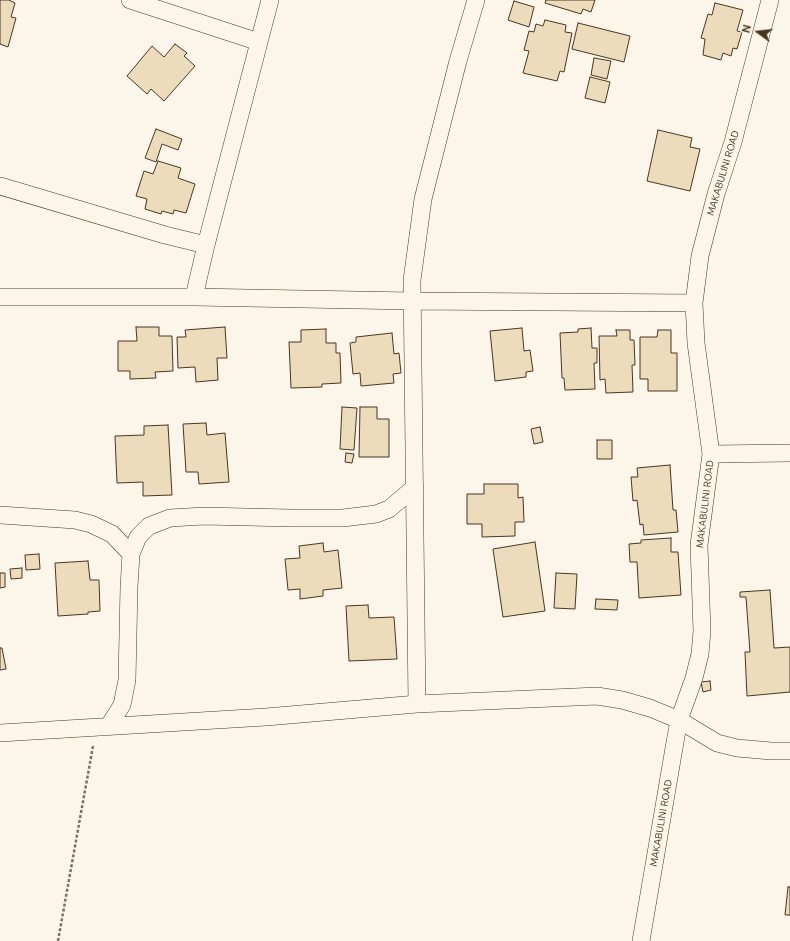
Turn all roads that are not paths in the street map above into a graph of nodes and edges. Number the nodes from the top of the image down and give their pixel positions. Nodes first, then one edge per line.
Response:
1 (130, 0) edge
2 (270, 0) edge
3 (476, 0) edge
4 (770, 0) edge
5 (259, 42) junction
6 (0, 186) edge
7 (206, 245) junction
8 (0, 297) edge
9 (194, 297) junction
10 (411, 301) junction
11 (694, 303) junction
12 (711, 454) junction
13 (790, 454) edge
14 (415, 488) junction
15 (0, 515) edge
16 (131, 554) junction
17 (417, 704) junction
18 (680, 720) junction
19 (102, 727) junction
20 (0, 733) edge
21 (790, 751) edge
22 (641, 941) edge

1 - 5 street
2 - 5 street
3 - 10 street
4 - 11 street, MAKABULINI ROAD
5 - 7 street
6 - 7 street
7 - 9 street
8 - 9 street
9 - 10 street
10 - 11 street
10 - 14 street
11 - 12 street, MAKABULINI ROAD
12 - 13 street
12 - 18 street, MAKABULINI ROAD
14 - 16 street
14 - 17 street
15 - 16 street
16 - 19 street
17 - 18 street
17 - 19 street
18 - 21 street
18 - 22 street, MAKABULINI ROAD
19 - 20 street

